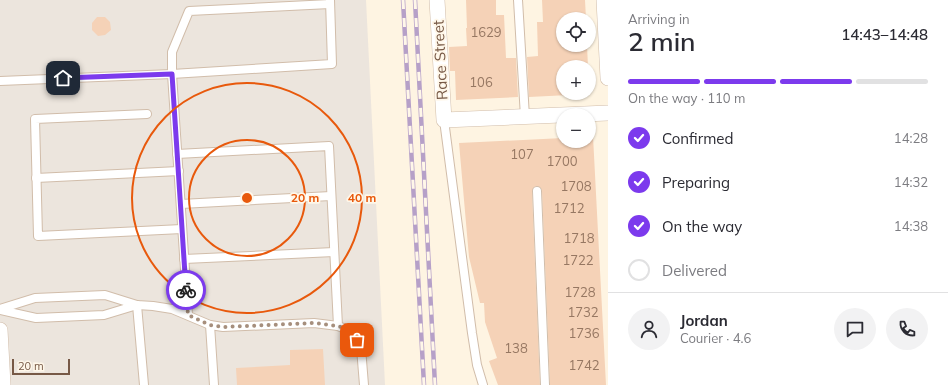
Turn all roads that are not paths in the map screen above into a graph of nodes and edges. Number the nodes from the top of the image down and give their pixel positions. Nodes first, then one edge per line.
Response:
1 (437, 0) edge
2 (518, 0) edge
3 (604, 0) edge
4 (330, 2) edge
5 (269, 4) edge
6 (172, 74) junction
7 (608, 78) edge
8 (0, 81) edge
9 (608, 112) edge
10 (147, 114) dead end
11 (525, 116) junction
12 (444, 120) junction
13 (177, 154) junction
14 (179, 172) junction
15 (36, 178) junction
16 (537, 191) dead end
17 (332, 196) junction
18 (181, 204) junction
19 (182, 229) junction
20 (334, 252) junction
21 (184, 259) junction
22 (137, 305) junction
23 (0, 310) edge
24 (188, 315) junction
25 (210, 325) junction
26 (338, 326) junction
27 (0, 330) edge
28 (3, 385) edge
29 (144, 385) edge
30 (214, 385) edge
31 (364, 385) edge
32 (483, 385) edge
33 (545, 385) edge

1 - 12 street, Race Street
2 - 11 lane
3 - 7 street
4 - 5 lane
4 - 6 lane
5 - 6 lane
6 - 8 lane
6 - 13 lane
9 - 11 street
10 - 15 lane
11 - 12 street
12 - 32 lane
13 - 14 lane
13 - 17 lane
14 - 15 lane
14 - 18 lane
15 - 19 lane
16 - 33 lane
17 - 18 lane
17 - 20 lane
18 - 19 lane
19 - 21 lane
20 - 21 lane
20 - 26 lane
21 - 24 lane
22 - 23 lane
22 - 23 lane
22 - 24 lane
22 - 29 lane
24 - 25 lane
25 - 26 lane
25 - 30 lane
26 - 31 lane
27 - 28 street

